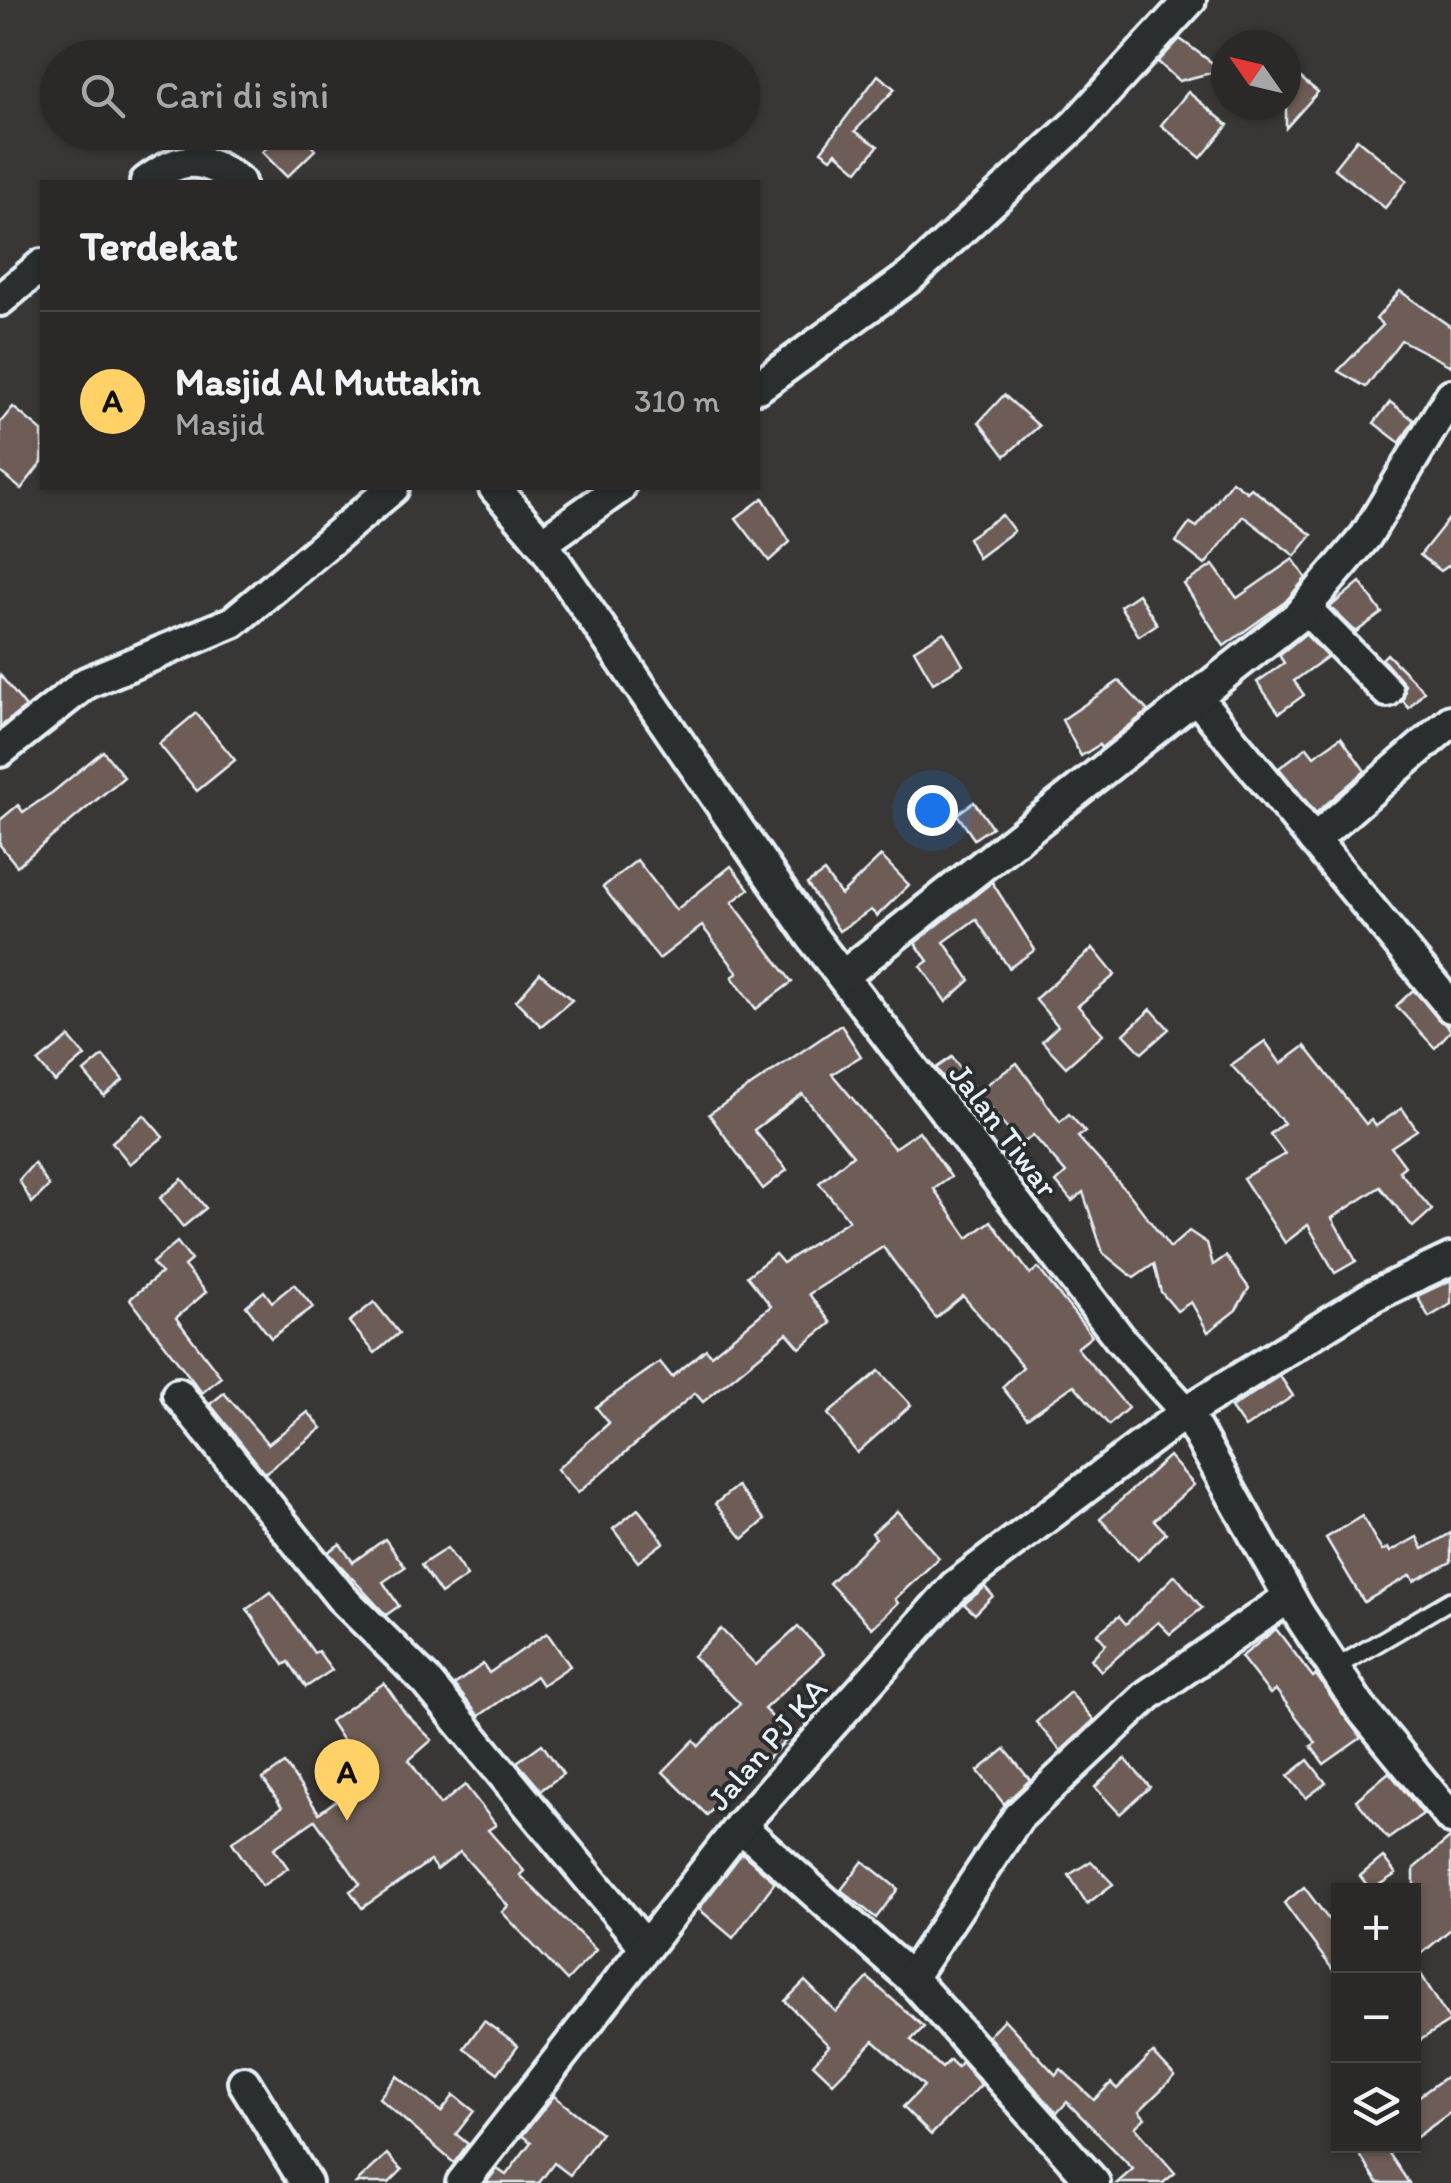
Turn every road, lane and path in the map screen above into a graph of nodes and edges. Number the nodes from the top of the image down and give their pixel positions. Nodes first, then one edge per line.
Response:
1 (1190, 0) edge
2 (149, 180) edge
3 (235, 180) edge
4 (40, 267) edge
5 (0, 300) edge
6 (760, 387) edge
7 (1451, 396) edge
8 (391, 490) edge
9 (497, 490) edge
10 (617, 490) edge
11 (542, 544) junction
12 (1305, 608) junction
13 (1387, 691) dead end
14 (1196, 697) junction
15 (1451, 721) edge
16 (0, 751) edge
17 (1314, 840) junction
18 (842, 976) junction
19 (1451, 1007) edge
20 (1451, 1258) edge
21 (178, 1394) dead end
22 (1186, 1412) junction
23 (1289, 1597) junction
24 (1451, 1600) edge
25 (1334, 1668) junction
26 (1451, 1818) edge
27 (740, 1826) junction
28 (645, 1946) junction
29 (911, 1978) junction
30 (244, 2082) dead end
31 (306, 2183) edge
32 (462, 2183) edge
33 (1094, 2183) edge

1 - 6 street
2 - 3 street
4 - 5 street
7 - 12 street
8 - 16 street
9 - 11 street, Jalan Tiwar
10 - 11 street
11 - 18 street, Jalan Tiwar
12 - 13 street
12 - 14 street
14 - 17 street
14 - 18 street
15 - 17 street
17 - 19 street
18 - 22 street, Jalan Tiwar
20 - 22 street, Jalan PJ KA
21 - 28 street
22 - 23 street, Jalan Tiwar
22 - 27 street, Jalan PJ KA
23 - 25 street, Jalan Tiwar
23 - 29 street
24 - 25 lane
25 - 26 street, Jalan Tiwar
27 - 28 street, Jalan PJ KA
27 - 29 street
28 - 32 street, Jalan PJ KA
29 - 33 street
30 - 31 street

